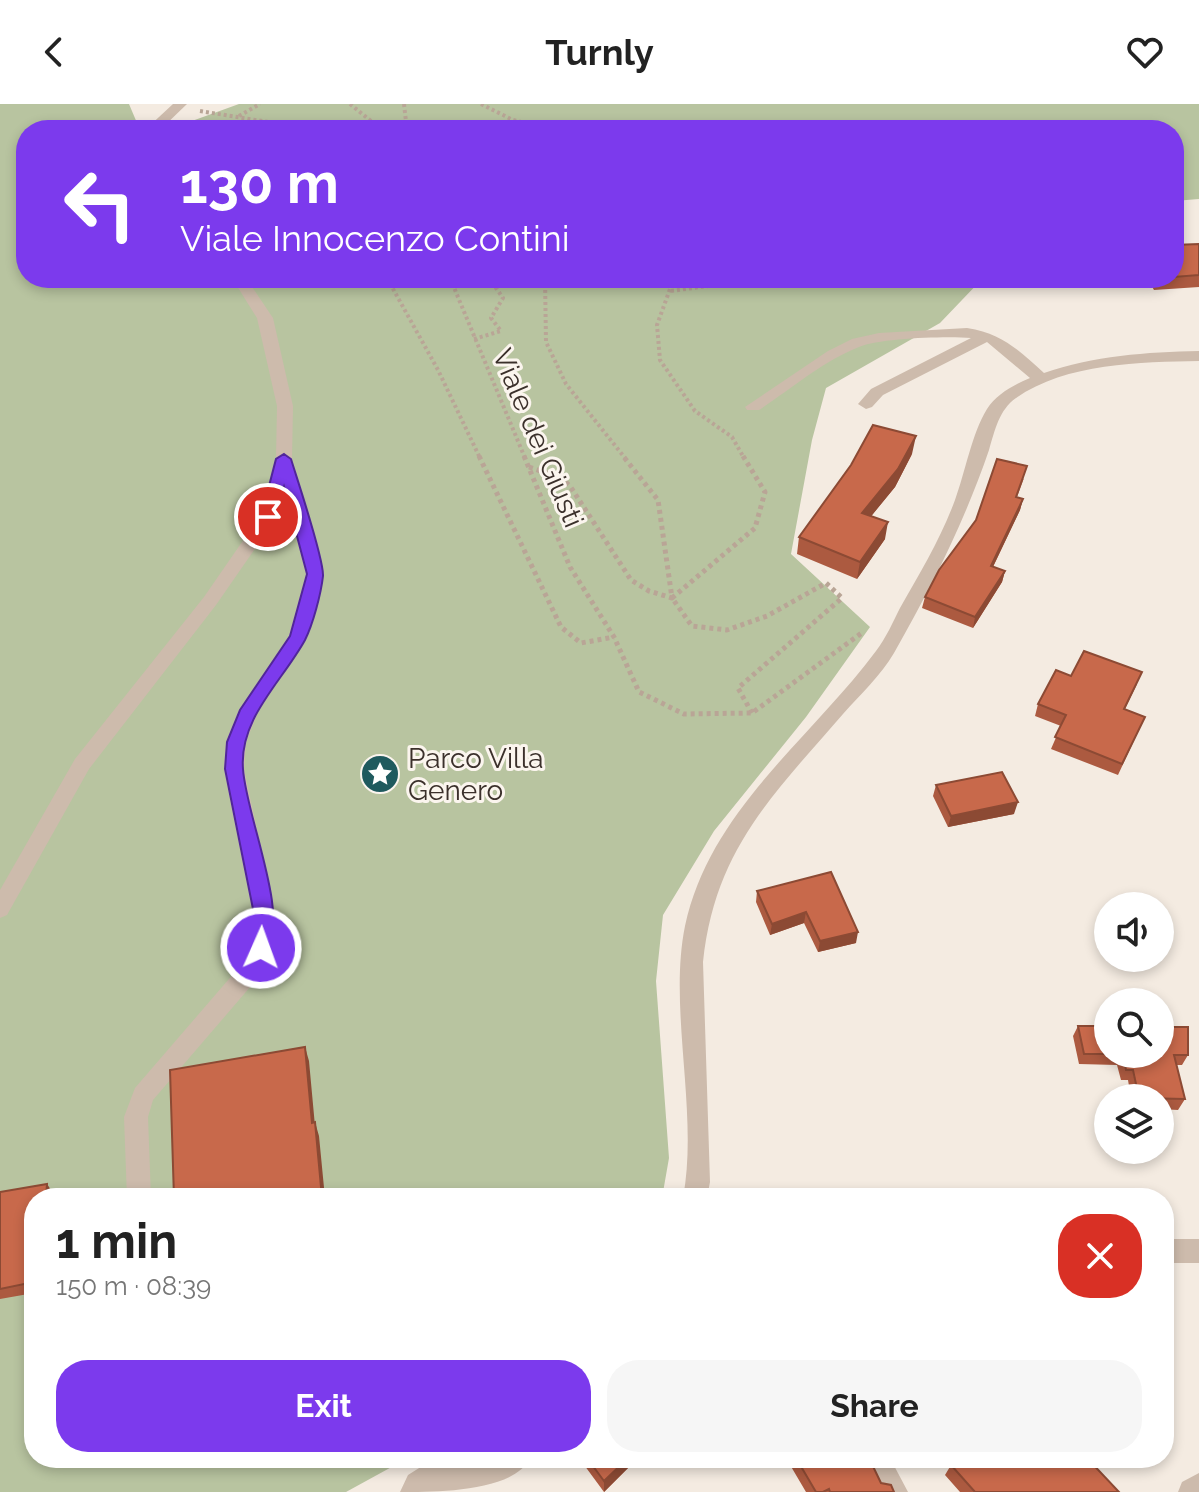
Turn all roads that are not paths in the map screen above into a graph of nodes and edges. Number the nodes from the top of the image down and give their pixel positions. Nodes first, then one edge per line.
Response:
1 (246, 288) edge
2 (987, 336) junction
3 (1199, 356) edge
4 (1039, 377) junction
5 (866, 404) dead end
6 (753, 407) dead end
7 (284, 459) junction
8 (0, 909) edge
9 (139, 1188) edge
10 (697, 1188) edge
11 (1174, 1251) edge
12 (1199, 1251) edge
13 (444, 1468) edge
14 (500, 1468) edge
15 (881, 1468) edge
16 (1199, 1487) edge
17 (408, 1492) edge
18 (414, 1492) edge
19 (894, 1492) edge
20 (1192, 1492) edge

1 - 7 street
2 - 4 street
2 - 5 street
2 - 6 street
3 - 4 street
4 - 10 street
7 - 8 street
7 - 9 street
11 - 12 street
13 - 17 street
14 - 18 street
15 - 19 street
16 - 20 street

